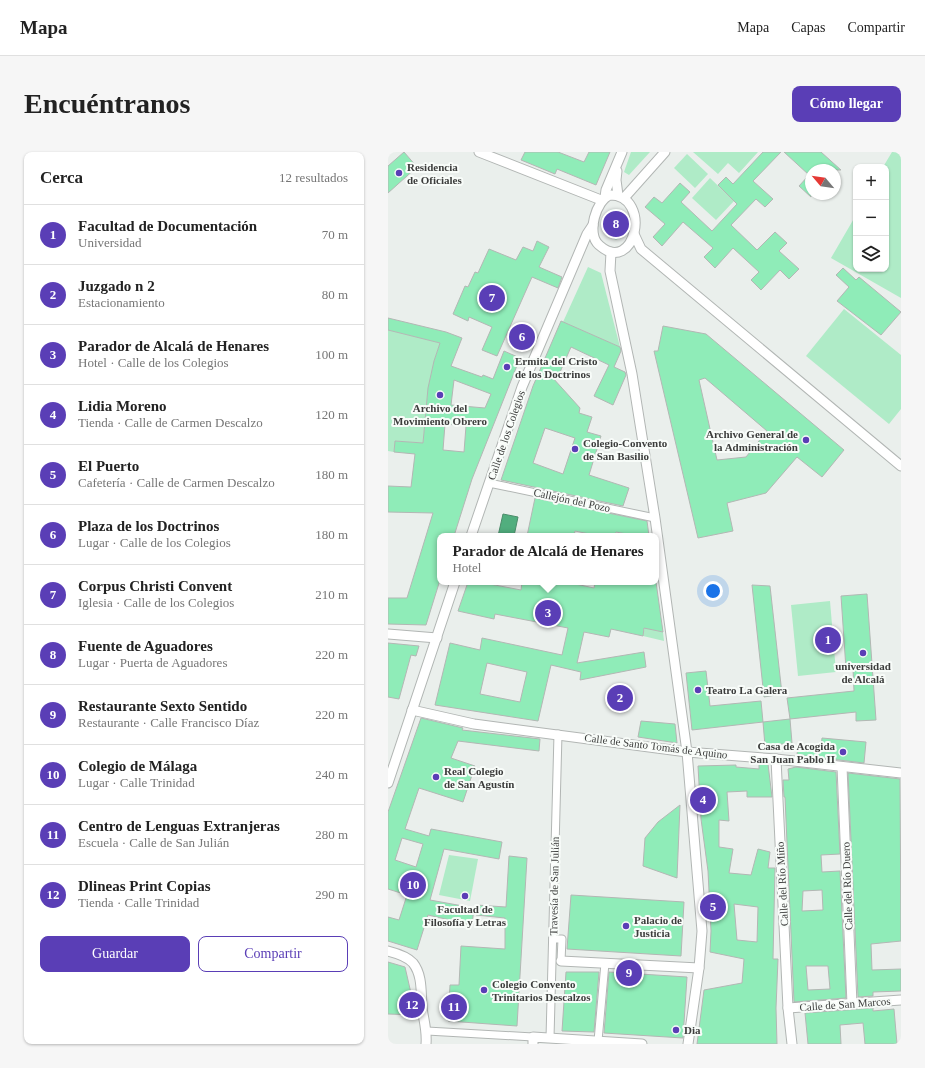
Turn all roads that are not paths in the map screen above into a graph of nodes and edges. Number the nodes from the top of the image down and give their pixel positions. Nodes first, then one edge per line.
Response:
1 (479, 152) edge
2 (622, 152) edge
3 (665, 152) edge
4 (619, 161) junction
5 (621, 197) junction
6 (603, 199) junction
7 (593, 225) junction
8 (634, 234) junction
9 (628, 247) junction
10 (641, 249) junction
11 (611, 252) junction
12 (901, 466) edge
13 (489, 483) junction
14 (655, 518) junction
15 (472, 533) edge
16 (657, 533) edge
17 (659, 547) edge
18 (454, 585) edge
19 (388, 634) edge
20 (437, 638) junction
21 (412, 710) junction
22 (558, 734) junction
23 (687, 752) junction
24 (776, 759) junction
25 (842, 768) junction
26 (901, 773) edge
27 (388, 783) edge
28 (553, 939) junction
29 (388, 950) edge
30 (561, 961) joint
31 (605, 963) junction
32 (699, 968) junction
33 (901, 1000) edge
34 (852, 1004) junction
35 (788, 1008) junction
36 (427, 1031) junction
37 (550, 1038) junction
38 (533, 1040) edge
39 (598, 1041) junction
40 (426, 1044) edge
41 (642, 1044) edge
42 (688, 1044) edge
43 (792, 1044) edge

1 - 6 street
2 - 4 street
3 - 5 street
4 - 5 street
4 - 6 street
5 - 6 street
5 - 8 street
6 - 7 street
7 - 11 street
7 - 13 street, Calle de los Colegios
8 - 9 street
8 - 10 street
9 - 10 street
9 - 11 street
10 - 12 street
11 - 14 street
13 - 14 street, Callejón del Pozo
13 - 15 street, Calle de los Colegios
14 - 16 street
17 - 23 street
18 - 20 street
19 - 20 street
20 - 21 street
21 - 22 street, Calle de Santo Tomás de Aquino
21 - 27 street
22 - 23 street, Calle de Santo Tomás de Aquino
22 - 28 street, Travesía de San Julián
23 - 24 street, Calle de Santo Tomás de Aquino
23 - 32 street
24 - 25 street, Calle de Santo Tomás de Aquino
24 - 35 street, Calle del Río Miño
25 - 26 street, Calle de Santo Tomás de Aquino
25 - 34 street, Calle del Río Duero
28 - 30 street
28 - 37 street, Travesía de San Julián
29 - 36 street
30 - 31 street
31 - 32 street
31 - 39 street
32 - 42 street
33 - 34 street, Calle de San Marcos
34 - 35 street, Calle de San Marcos
35 - 43 street, Calle del Río Miño
36 - 38 street
36 - 40 street
37 - 38 street
37 - 39 street
39 - 41 street

